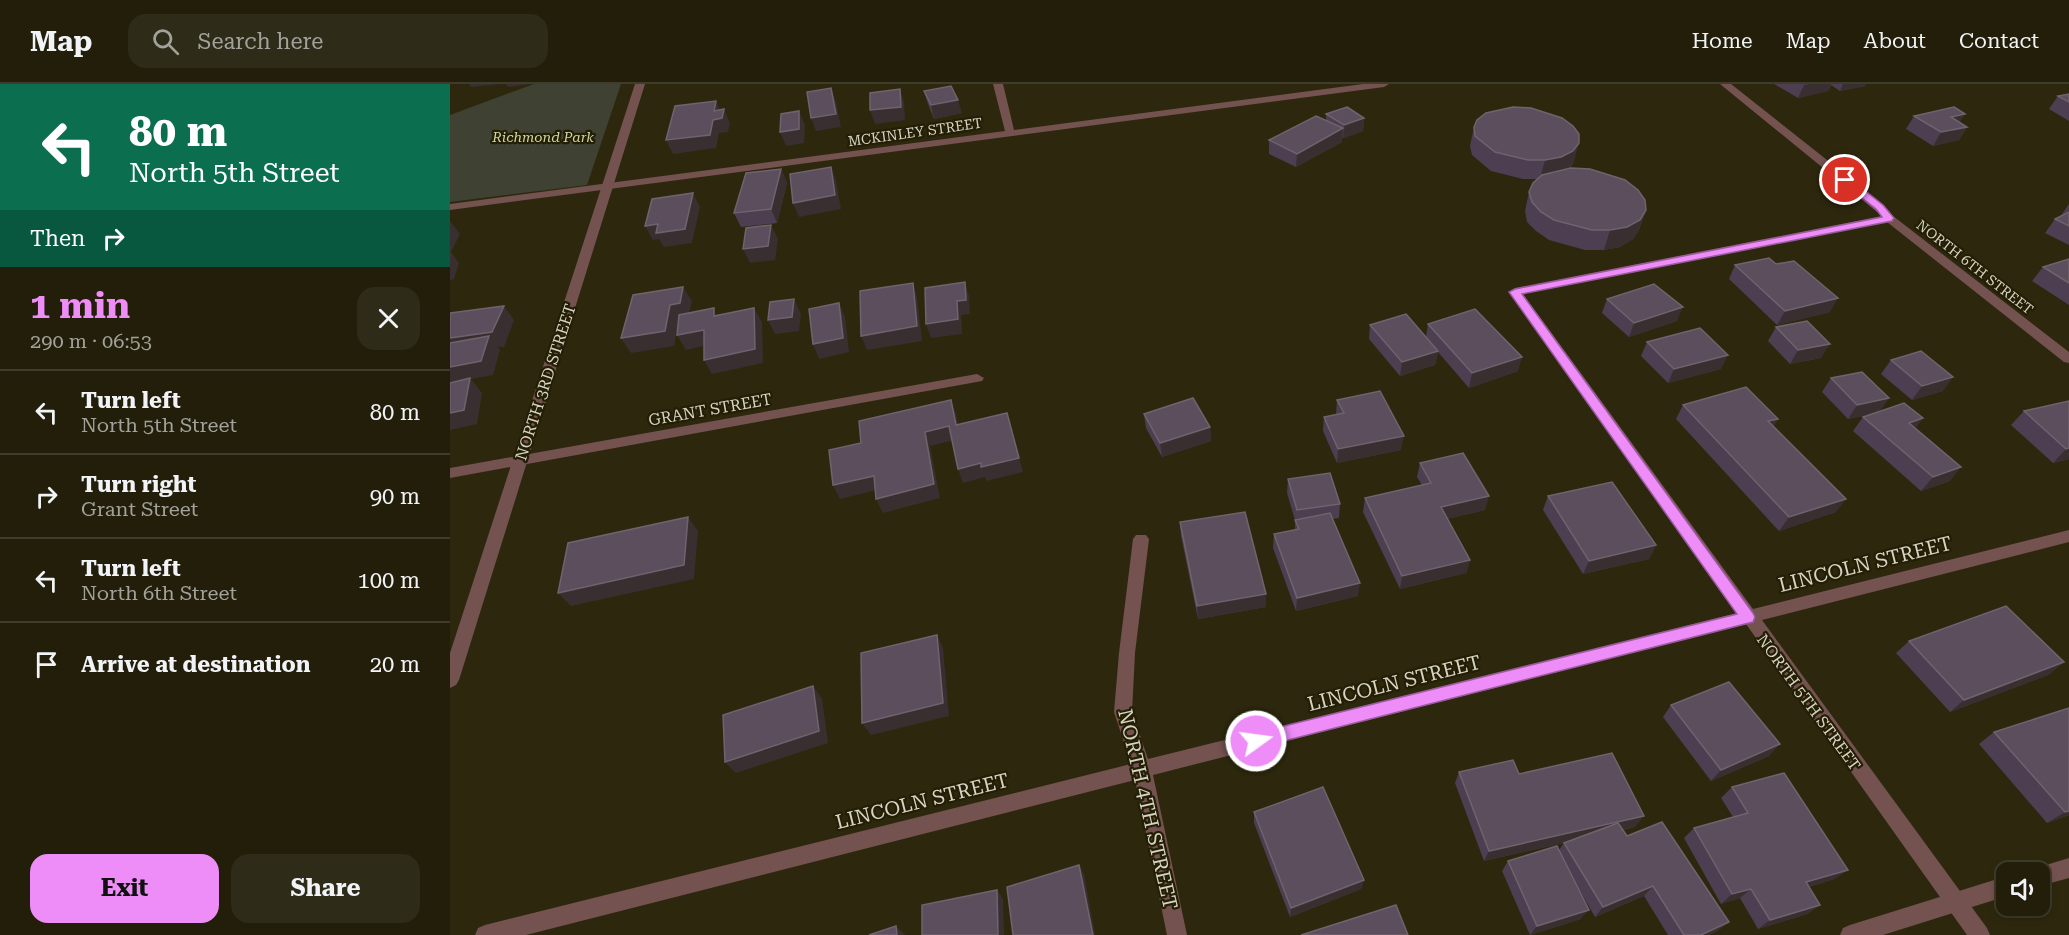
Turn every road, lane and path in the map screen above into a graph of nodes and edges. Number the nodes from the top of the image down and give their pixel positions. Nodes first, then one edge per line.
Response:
1 (640, 84) edge
2 (998, 84) edge
3 (1384, 84) edge
4 (1725, 84) edge
5 (1010, 133) junction
6 (607, 186) junction
7 (450, 207) edge
8 (1889, 218) junction
9 (2069, 359) edge
10 (977, 378) dead end
11 (519, 463) junction
12 (450, 473) edge
13 (2069, 536) edge
14 (1142, 539) dead end
15 (1748, 617) junction
16 (450, 680) edge
17 (1142, 769) junction
18 (2069, 868) edge
19 (2050, 873) edge
20 (1996, 889) edge
21 (1955, 902) junction
22 (485, 935) edge
23 (1177, 935) edge
24 (1850, 935) edge
25 (1980, 935) edge

1 - 6 street, NORTH 3RD STREET
2 - 5 street
3 - 5 street, MCKINLEY STREET
4 - 8 street, NORTH 6TH STREET
5 - 6 street, MCKINLEY STREET
6 - 7 street, MCKINLEY STREET
6 - 11 street, NORTH 3RD STREET
8 - 9 street, NORTH 6TH STREET
8 - 15 street, NORTH 5TH STREET
10 - 11 street, GRANT STREET
11 - 12 street, GRANT STREET
11 - 16 street, NORTH 3RD STREET
13 - 15 street, LINCOLN STREET
14 - 17 street, NORTH 4TH STREET
15 - 17 street, LINCOLN STREET
15 - 21 street, NORTH 5TH STREET
17 - 22 street, LINCOLN STREET
17 - 23 street, NORTH 4TH STREET
18 - 19 street
20 - 21 street
21 - 24 street
21 - 25 street, NORTH 5TH STREET

